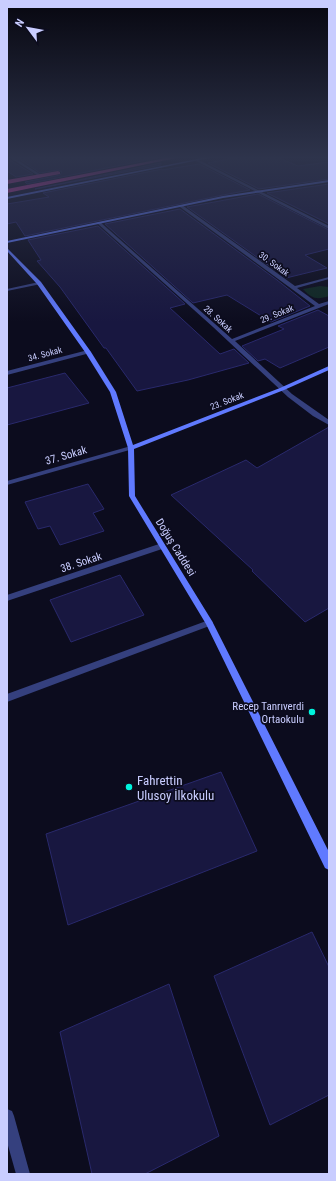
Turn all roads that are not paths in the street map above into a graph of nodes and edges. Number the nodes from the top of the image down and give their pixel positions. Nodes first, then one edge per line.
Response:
1 (152, 212) edge
2 (189, 212) edge
3 (301, 212) edge
4 (99, 223) junction
5 (328, 226) edge
6 (7, 242) edge
7 (8, 252) edge
8 (329, 278) edge
9 (323, 280) junction
10 (39, 283) junction
11 (329, 283) edge
12 (293, 288) junction
13 (7, 290) edge
14 (329, 302) edge
15 (318, 306) junction
16 (231, 341) junction
17 (88, 352) junction
18 (329, 368) edge
19 (7, 373) edge
20 (282, 389) junction
21 (329, 423) edge
22 (131, 448) junction
23 (7, 483) edge
24 (162, 546) junction
25 (7, 598) edge
26 (210, 623) junction
27 (7, 698) edge
28 (329, 864) edge
29 (7, 1116) edge
30 (23, 1174) edge

1 - 4 main road
2 - 12 street, 30. Sokak
3 - 5 street
4 - 6 main road
4 - 16 street, 28. Sokak
7 - 10 main road, Doğuş Caddesi
8 - 9 street
9 - 11 street
9 - 12 street
10 - 13 street
10 - 17 main road, Doğuş Caddesi
12 - 15 street, 30. Sokak
14 - 15 street, 29. Sokak
15 - 16 street, 29. Sokak
16 - 20 street, 28. Sokak
17 - 19 street, 34. Sokak
17 - 22 main road, Doğuş Caddesi
18 - 20 main road, 23. Sokak
20 - 21 street, 28. Sokak
20 - 22 main road, 23. Sokak
22 - 23 street, 37. Sokak
22 - 24 main road, Doğuş Caddesi
24 - 25 street, 38. Sokak
24 - 26 main road, Doğuş Caddesi
26 - 27 street
26 - 28 main road, Doğuş Caddesi
29 - 30 street

